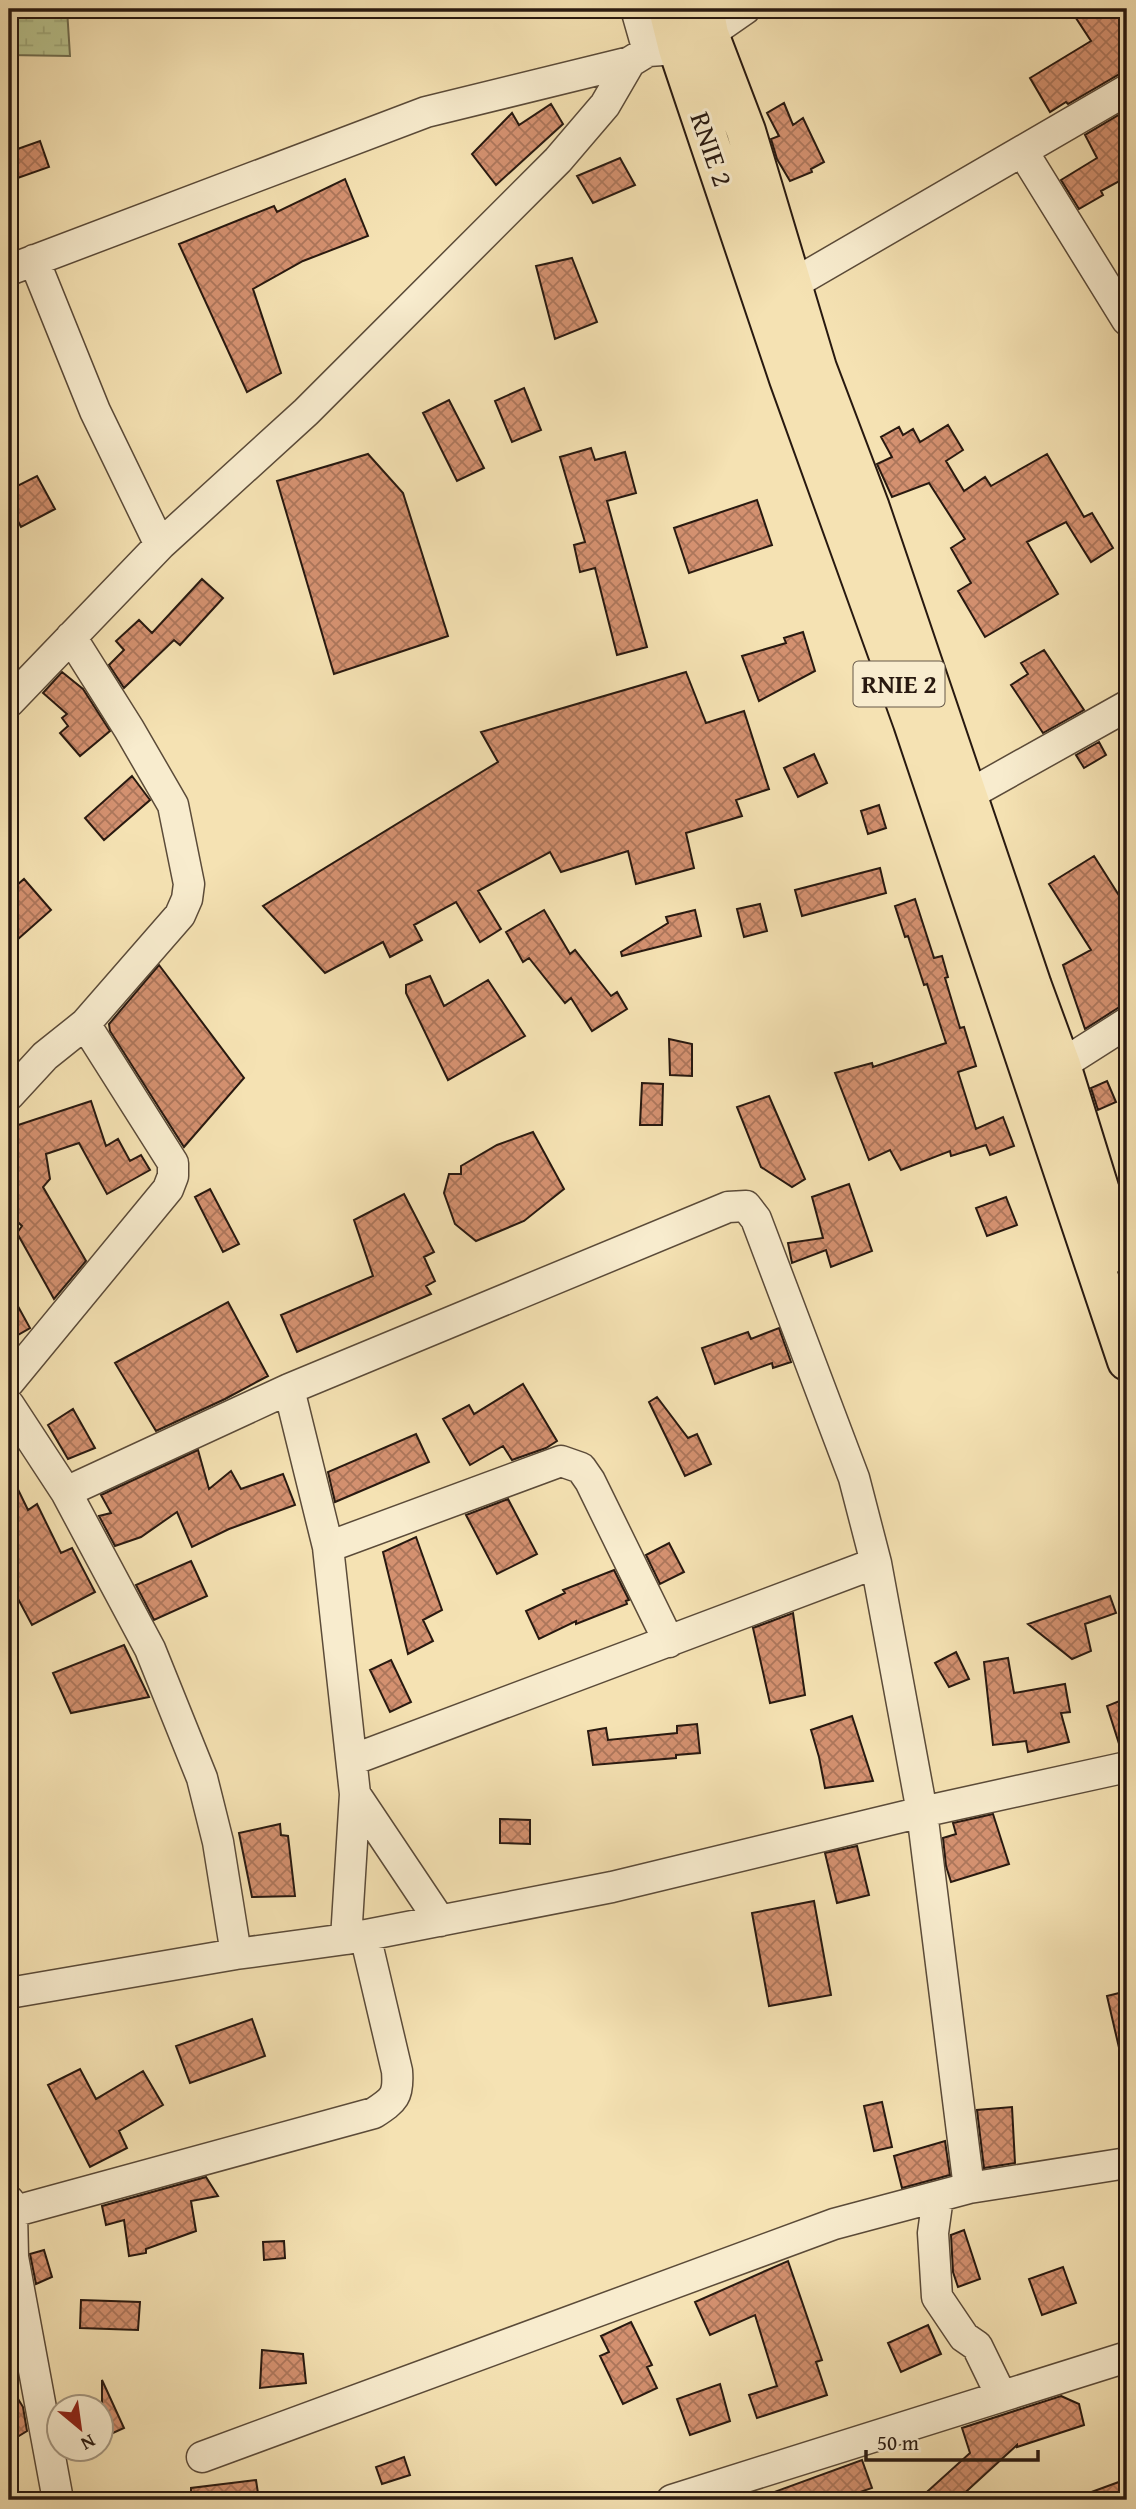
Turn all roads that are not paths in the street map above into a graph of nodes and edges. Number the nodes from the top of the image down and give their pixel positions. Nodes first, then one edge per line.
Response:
1 (636, 9) edge
2 (668, 9) edge
3 (745, 9) edge
4 (674, 41) edge
5 (1127, 90) edge
6 (1023, 152) junction
7 (21, 265) edge
8 (793, 284) junction
9 (1127, 320) edge
10 (160, 545) junction
11 (71, 637) junction
12 (9, 702) edge
13 (1127, 706) edge
14 (968, 795) junction
15 (1127, 1023) edge
16 (85, 1024) junction
17 (1061, 1065) junction
18 (9, 1095) edge
19 (1127, 1255) edge
20 (1127, 1360) edge
21 (9, 1382) edge
22 (289, 1389) junction
23 (9, 1405) edge
24 (66, 1492) junction
25 (328, 1547) junction
26 (876, 1563) junction
27 (669, 1642) junction
28 (352, 1760) junction
29 (1127, 1767) edge
30 (355, 1794) junction
31 (922, 1812) junction
32 (440, 1921) junction
33 (355, 1937) junction
34 (236, 1954) junction
35 (11, 1985) edge
36 (1127, 2163) edge
37 (969, 2188) junction
38 (938, 2197) junction
39 (10, 2207) edge
40 (11, 2259) edge
41 (1127, 2357) edge
42 (997, 2387) dead end
43 (202, 2457) dead end
44 (58, 2500) edge
45 (672, 2500) edge

1 - 4 street
2 - 4 highway, RNIE 2 / RNIE 2
3 - 4 street
4 - 7 street
4 - 8 highway, RNIE 2 / RNIE 2
4 - 10 street
4 - 20 highway, RNIE 2 / RNIE 2
5 - 6 street
6 - 8 street
6 - 9 street
7 - 10 street
8 - 14 highway, RNIE 2 / RNIE 2
10 - 11 street
11 - 12 street
11 - 16 street
13 - 14 street
14 - 17 highway, RNIE 2 / RNIE 2
15 - 17 street
16 - 18 street
16 - 21 street
17 - 19 highway, RNIE 2 / RNIE 2
22 - 24 street
22 - 25 street
22 - 26 street
23 - 24 street
24 - 34 street
25 - 27 street
25 - 28 street
26 - 27 street
26 - 31 street
27 - 28 street
28 - 30 street
29 - 31 street
30 - 32 street
30 - 33 street
31 - 32 street
31 - 37 street
32 - 33 street
33 - 34 street
33 - 39 street
34 - 35 street
36 - 37 street
37 - 38 street
38 - 42 street
38 - 43 street
39 - 40 street
40 - 44 street
41 - 45 street

